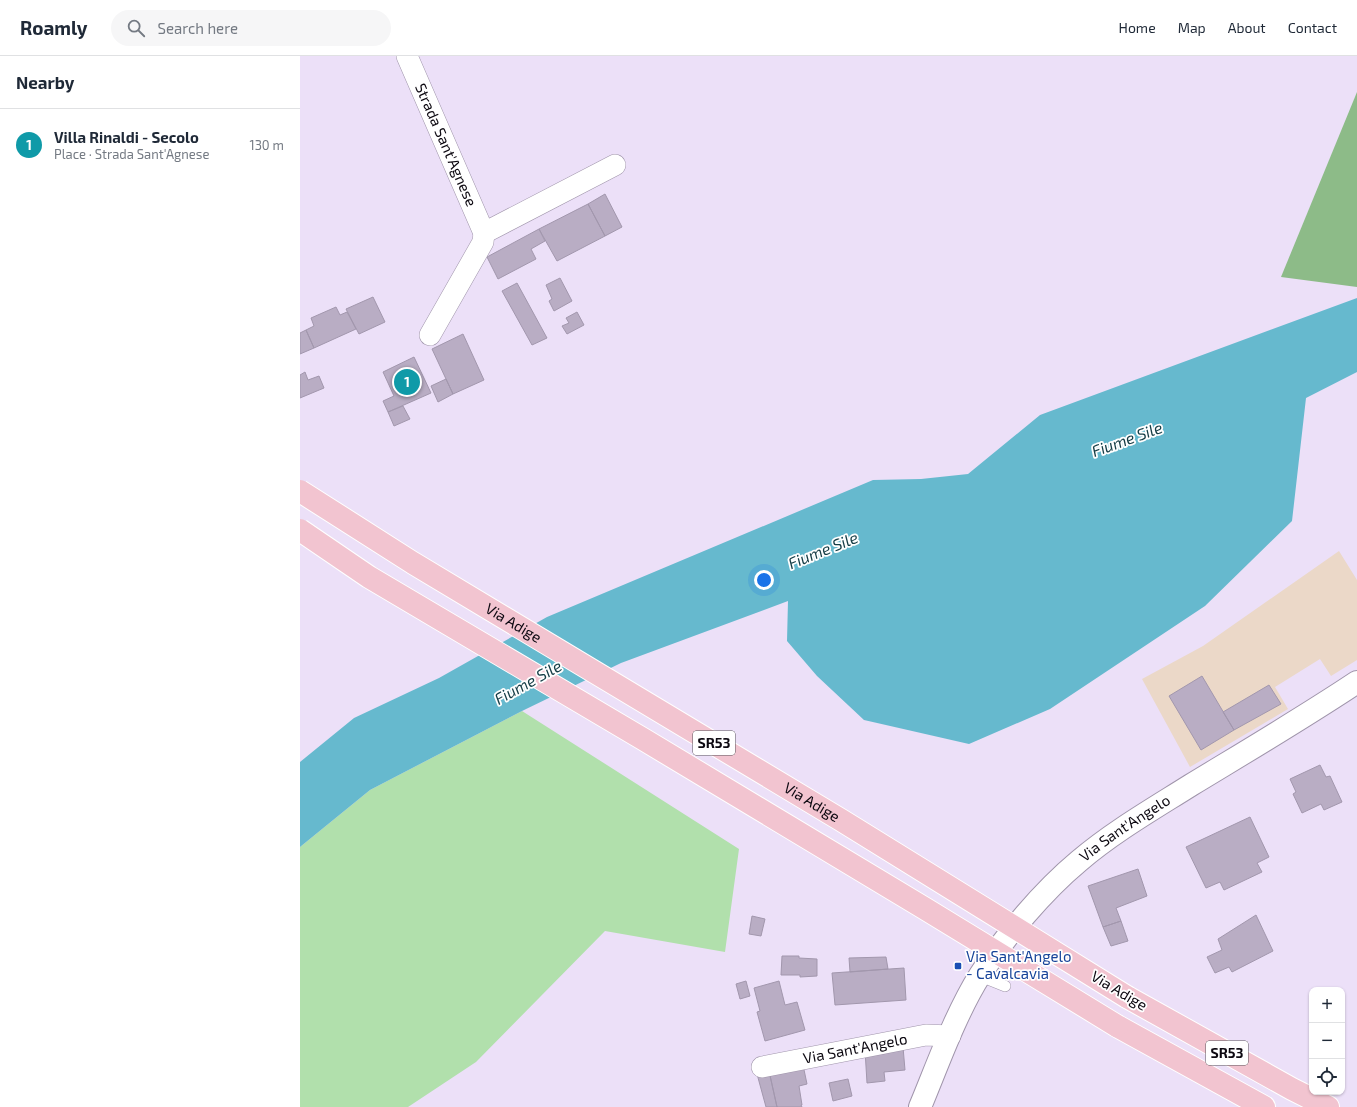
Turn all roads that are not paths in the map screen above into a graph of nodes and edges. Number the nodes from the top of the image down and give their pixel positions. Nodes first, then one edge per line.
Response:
1 (407, 56) edge
2 (615, 165) dead end
3 (484, 233) junction
4 (430, 335) dead end
5 (300, 490) edge
6 (300, 530) edge
7 (1357, 682) edge
8 (980, 976) junction
9 (1005, 986) dead end
10 (950, 1036) junction
11 (762, 1067) dead end
12 (920, 1107) edge
13 (1264, 1107) edge
14 (1328, 1107) edge

1 - 3 street, Strada Sant'Agnese
2 - 3 street
3 - 4 street
5 - 14 highway, Via Adige / SR53, bridge
6 - 13 highway, Via Adige / SR53, bridge
7 - 8 street, Via Sant'Angelo
8 - 9 lane
8 - 10 street, Via Sant'Angelo
10 - 11 street, Via Sant'Angelo
10 - 12 street, Via Sant'Angelo

